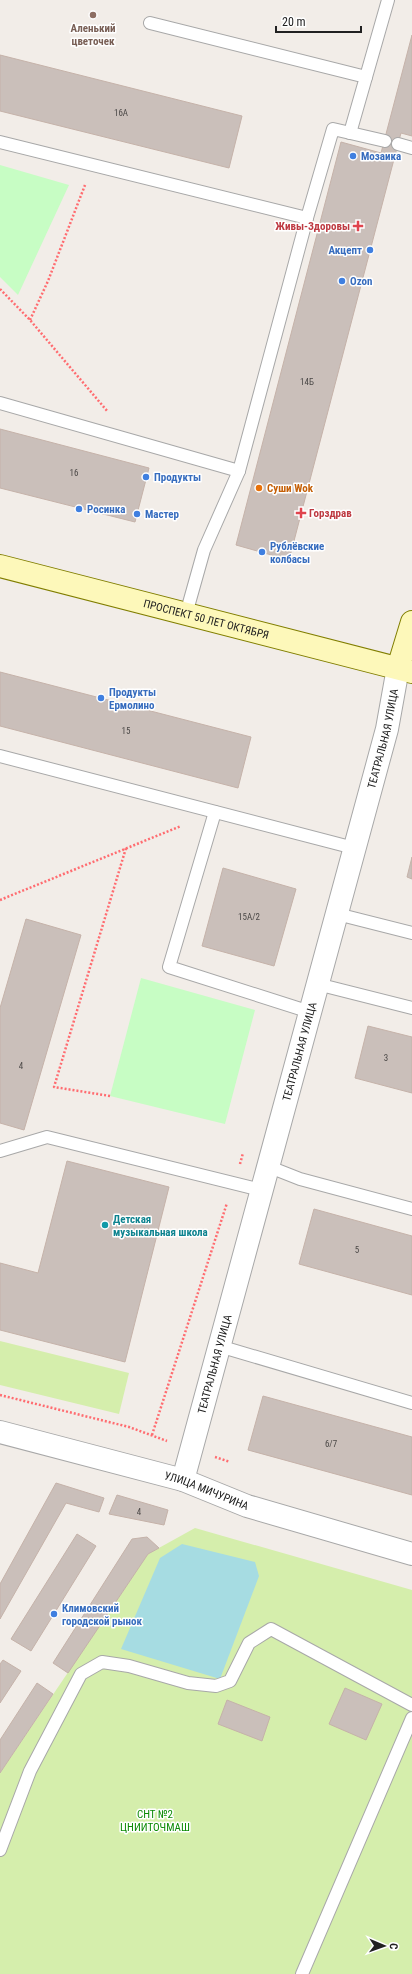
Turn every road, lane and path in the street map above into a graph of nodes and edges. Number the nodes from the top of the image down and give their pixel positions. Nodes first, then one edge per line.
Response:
1 (388, 0) edge
2 (150, 23) dead end
3 (366, 77) junction
4 (350, 133) junction
5 (384, 141) dead end
6 (0, 142) edge
7 (398, 144) dead end
8 (412, 148) edge
9 (91, 164) junction
10 (307, 218) junction
11 (0, 289) edge
12 (30, 320) junction
13 (0, 403) edge
14 (134, 441) junction
15 (239, 471) junction
16 (0, 566) edge
17 (186, 614) junction
18 (412, 622) edge
19 (405, 670) edge
20 (0, 756) edge
21 (215, 812) junction
22 (126, 848) junction
23 (354, 848) junction
24 (0, 900) edge
25 (337, 914) junction
26 (412, 933) edge
27 (317, 984) junction
28 (412, 1008) edge
29 (310, 1012) junction
30 (110, 1096) dead end
31 (245, 1146) dead end
32 (0, 1151) edge
33 (267, 1166) junction
34 (234, 1183) junction
35 (261, 1190) junction
36 (412, 1209) edge
37 (219, 1346) junction
38 (0, 1396) edge
39 (412, 1403) edge
40 (0, 1432) edge
41 (152, 1436) junction
42 (190, 1449) junction
43 (230, 1462) dead end
44 (183, 1480) junction
45 (412, 1554) edge
46 (412, 1704) edge
47 (412, 1718) edge
48 (0, 1850) edge
49 (302, 1974) edge

1 - 3 lane
2 - 3 lane
3 - 4 lane
4 - 5 lane
4 - 10 lane
6 - 9 lane
7 - 8 lane
9 - 10 lane
9 - 12 path
10 - 15 lane
11 - 12 path
12 - 14 path
13 - 14 lane
14 - 15 lane
15 - 17 lane
16 - 17 main road, ПРОСПЕКТ 50 ЛЕТ ОКТЯБРЯ
17 - 19 main road, ПРОСПЕКТ 50 ЛЕТ ОКТЯБРЯ
18 - 19 main road, ТЕАТРАЛЬНАЯ УЛИЦА
19 - 23 street, ТЕАТРАЛЬНАЯ УЛИЦА
20 - 21 lane
21 - 22 path
21 - 23 lane
21 - 29 lane
22 - 24 path
22 - 30 path
23 - 25 street, ТЕАТРАЛЬНАЯ УЛИЦА
25 - 26 lane
25 - 27 street, ТЕАТРАЛЬНАЯ УЛИЦА
27 - 28 lane
27 - 29 street, ТЕАТРАЛЬНАЯ УЛИЦА
29 - 33 street, ТЕАТРАЛЬНАЯ УЛИЦА
31 - 34 path
32 - 34 lane
33 - 35 street, ТЕАТРАЛЬНАЯ УЛИЦА
33 - 36 lane
34 - 35 lane
34 - 41 path
35 - 37 street, ТЕАТРАЛЬНАЯ УЛИЦА
37 - 39 lane
37 - 42 street, ТЕАТРАЛЬНАЯ УЛИЦА
38 - 41 path
40 - 44 street, УЛИЦА МИЧУРИНА
41 - 42 path
42 - 43 path
42 - 44 street, ТЕАТРАЛЬНАЯ УЛИЦА
44 - 45 street, УЛИЦА МИЧУРИНА
46 - 48 lane
47 - 49 lane

